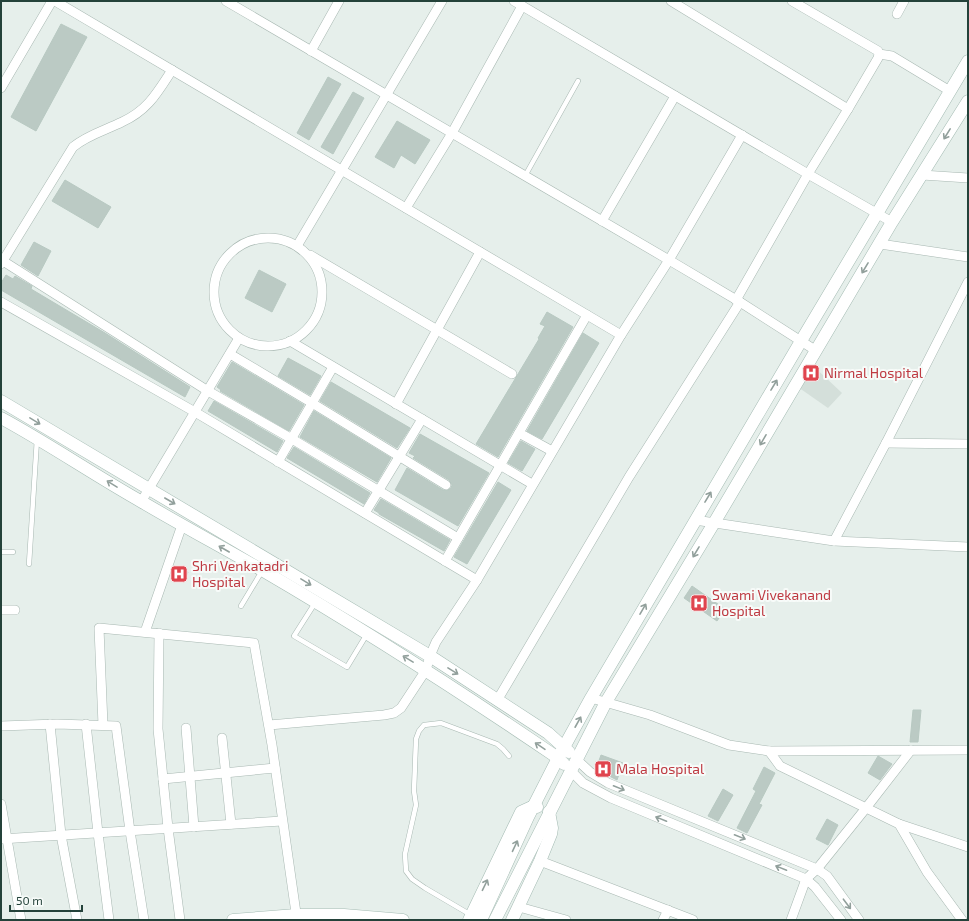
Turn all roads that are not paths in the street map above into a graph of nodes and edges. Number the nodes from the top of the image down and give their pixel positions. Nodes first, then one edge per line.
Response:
1 (54, 1) edge
2 (226, 1) edge
3 (339, 1) edge
4 (442, 1) edge
5 (514, 1) edge
6 (671, 1) edge
7 (792, 1) edge
8 (904, 1) edge
9 (522, 6) junction
10 (897, 14) dead end
11 (311, 51) junction
12 (879, 54) junction
13 (968, 61) edge
14 (172, 70) junction
15 (578, 81) dead end
16 (1, 88) edge
17 (950, 91) junction
18 (386, 95) junction
19 (676, 96) junction
20 (968, 101) edge
21 (848, 110) junction
22 (452, 133) junction
23 (742, 135) junction
24 (342, 170) junction
25 (808, 174) junction
26 (922, 175) junction
27 (525, 176) junction
28 (968, 178) edge
29 (406, 208) junction
30 (877, 213) junction
31 (602, 221) junction
32 (892, 222) junction
33 (880, 244) junction
34 (297, 246) junction
35 (480, 252) junction
36 (307, 253) junction
37 (968, 257) edge
38 (669, 260) junction
39 (2, 263) edge
40 (968, 282) edge
41 (738, 301) junction
42 (1, 302) edge
43 (587, 315) junction
44 (438, 329) junction
45 (621, 335) junction
46 (239, 338) junction
47 (800, 341) junction
48 (290, 342) junction
49 (815, 350) junction
50 (230, 354) junction
51 (333, 366) junction
52 (512, 374) dead end
53 (208, 391) junction
54 (1, 401) edge
55 (312, 403) junction
56 (396, 404) junction
57 (195, 412) junction
58 (1, 418) edge
59 (422, 419) junction
60 (519, 433) junction
61 (37, 438) junction
62 (292, 439) junction
63 (886, 443) junction
64 (968, 444) edge
65 (552, 451) junction
66 (400, 456) junction
67 (278, 462) junction
68 (501, 466) junction
69 (532, 484) junction
70 (446, 485) dead end
71 (149, 488) junction
72 (379, 491) junction
73 (140, 502) junction
74 (365, 513) junction
75 (695, 520) junction
76 (714, 524) junction
77 (182, 525) junction
78 (458, 538) junction
79 (834, 541) junction
80 (968, 547) edge
81 (1, 552) edge
82 (13, 552) dead end
83 (269, 559) junction
84 (445, 561) junction
85 (29, 564) dead end
86 (262, 570) junction
87 (477, 580) junction
88 (315, 603) junction
89 (241, 606) dead end
90 (1, 610) edge
91 (15, 610) dead end
92 (145, 632) junction
93 (159, 634) junction
94 (367, 634) junction
95 (430, 656) junction
96 (426, 670) junction
97 (591, 698) junction
98 (498, 699) junction
99 (606, 702) junction
100 (50, 724) junction
101 (86, 724) junction
102 (103, 725) junction
103 (269, 725) junction
104 (1, 726) edge
105 (186, 728) dead end
106 (222, 738) dead end
107 (564, 747) junction
108 (911, 750) junction
109 (968, 750) edge
110 (769, 751) junction
111 (509, 756) dead end
112 (558, 758) junction
113 (576, 759) junction
114 (275, 768) junction
115 (570, 770) junction
116 (226, 773) junction
117 (190, 777) junction
118 (163, 779) junction
119 (1, 804) edge
120 (534, 806) junction
121 (866, 808) junction
122 (549, 812) junction
123 (282, 821) junction
124 (231, 824) junction
125 (899, 824) junction
126 (194, 827) junction
127 (168, 828) junction
128 (130, 831) junction
129 (98, 833) junction
130 (61, 835) junction
131 (4, 839) edge
132 (968, 847) edge
133 (540, 861) junction
134 (817, 869) junction
135 (806, 879) junction
136 (519, 906) junction
137 (668, 910) junction
138 (296, 918) edge
139 (474, 918) edge
140 (254, 919) edge
141 (21, 920) edge
142 (77, 920) edge
143 (110, 920) edge
144 (144, 920) edge
145 (180, 920) edge
146 (233, 920) edge
147 (403, 920) edge
148 (495, 920) edge
149 (512, 920) edge
150 (566, 920) edge
151 (663, 920) edge
152 (693, 920) edge
153 (791, 920) edge
154 (841, 920) edge
155 (859, 920) edge
156 (962, 920) edge

1 - 14 street
1 - 16 street
2 - 11 street
3 - 11 street
4 - 18 street
5 - 9 street
6 - 21 street
7 - 12 street
8 - 10 street
9 - 19 street
9 - 22 street
11 - 18 street
12 - 17 street
12 - 21 street
13 - 17 main road
14 - 24 street
14 - 39 street
15 - 27 lane
17 - 30 main road
18 - 22 street
18 - 24 street
19 - 23 street
19 - 31 street
20 -> 26 main road
21 - 25 street
22 - 27 street
22 - 29 street
23 - 25 street
23 - 38 street
24 - 29 street
24 - 34 street
25 - 30 street
25 - 41 street
26 - 28 street
26 - 32 main road
27 - 31 street
29 - 35 street
30 - 32 street
30 - 47 main road
31 - 38 street
32 - 33 main road
33 - 37 street
33 -> 49 main road
34 - 36 street
34 - 46 street
35 - 43 street
35 - 44 street
36 - 44 street
36 - 48 street
38 - 41 street
38 - 45 street
39 - 53 street
40 - 63 street
41 - 47 street
41 - 98 street
42 - 57 street
43 - 45 street
43 - 60 street
44 - 52 street
44 - 56 street
45 - 65 street
46 - 48 street
46 - 50 street
47 - 49 street
75 -> 47 main road
48 - 51 street
49 -> 76 main road
50 - 53 street
50 - 55 street
51 - 55 street
51 - 56 street
53 - 57 street
53 - 62 street
54 -> 71 main road
55 - 62 street
55 - 66 street
56 - 59 street
57 - 67 street
57 - 71 street
58 - 61 main road
59 - 66 street
59 - 68 street
60 - 65 street
60 - 68 street
73 -> 61 main road
61 - 85 lane
62 - 67 street
62 - 72 street
63 - 64 street
63 - 79 street
65 - 69 street
66 - 70 street
66 - 72 street
67 - 74 street
68 - 69 street
68 - 78 street
69 - 87 street
71 - 73 street
71 -> 83 main road
72 - 74 street
72 - 78 street
73 - 77 main road
74 - 84 street
75 - 76 street
97 -> 75 main road
76 - 79 street
76 -> 99 main road
86 -> 77 main road
77 - 92 street
78 - 84 street
79 - 80 street
81 - 82 lane
83 - 86 lane
83 -> 95 main road
84 - 87 street
86 - 88 main road
86 - 89 lane
87 - 95 street
88 - 94 main road
88 - 94 lane
90 - 91 street
92 - 93 street
92 - 102 street
93 - 103 street
93 - 118 street
96 -> 94 main road
95 - 96 street
95 -> 98 main road
96 - 103 street
112 -> 96 main road
97 - 99 street
107 -> 97 main road
98 - 107 main road
99 - 110 street
99 - 113 main road
100 - 101 street
100 - 104 street
100 - 130 street
101 - 102 street
101 - 129 street
102 - 128 street
103 - 114 street
105 - 117 street
106 - 116 street
107 - 112 main road
107 - 113 main road
108 - 109 street
108 - 110 street
108 - 121 street
110 - 121 street
111 - 139 lane
112 - 115 main road
112 - 120 main road
113 - 115 main road
113 -> 134 street
114 - 116 street
114 - 123 street
115 - 122 main road
135 -> 115 street
116 - 117 street
116 - 124 street
117 - 118 street
117 - 126 street
118 - 127 street
119 - 131 street
120 - 122 main road
139 -> 120 main road
121 - 125 street
121 - 134 street
122 - 133 main road
122 - 148 main road
123 - 124 street
123 - 138 street
124 - 126 street
125 - 132 street
125 - 156 street
126 - 127 street
127 - 128 street
127 - 145 street
128 - 129 street
128 - 144 street
129 - 130 street
129 - 143 street
130 - 131 street
130 - 142 street
131 - 141 street
133 - 136 main road
133 - 137 street
134 - 135 street
134 -> 155 street
135 - 153 street
135 - 154 street
136 - 149 main road
136 - 150 street
137 - 151 street
137 - 152 street
138 - 140 main road
138 - 147 main road
140 - 146 main road

